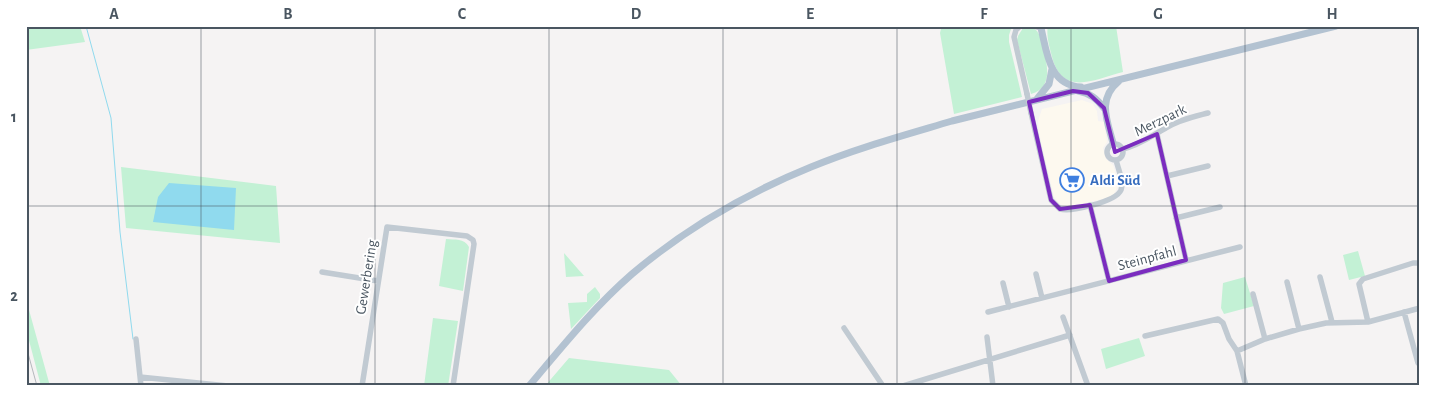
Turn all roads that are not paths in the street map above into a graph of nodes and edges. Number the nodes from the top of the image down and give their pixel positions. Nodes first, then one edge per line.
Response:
1 (1020, 26) edge
2 (1336, 26) edge
3 (1040, 27) edge
4 (1052, 69) junction
5 (1121, 79) junction
6 (1087, 87) junction
7 (1073, 91) junction
8 (1034, 101) junction
9 (1104, 108) junction
10 (1208, 113) dead end
11 (1157, 134) junction
12 (1113, 143) junction
13 (1123, 149) junction
14 (1116, 160) junction
15 (1208, 166) dead end
16 (1167, 176) junction
17 (1090, 204) junction
18 (1220, 207) dead end
19 (1176, 218) junction
20 (1240, 247) dead end
21 (1186, 260) junction
22 (1420, 263) edge
23 (322, 272) dead end
24 (1036, 274) dead end
25 (1320, 277) dead end
26 (378, 281) junction
27 (1109, 281) junction
28 (1003, 282) dead end
29 (1287, 282) dead end
30 (1253, 294) dead end
31 (1042, 298) junction
32 (1009, 307) junction
33 (1420, 308) edge
34 (988, 312) dead end
35 (1404, 312) junction
36 (1063, 317) dead end
37 (1332, 322) junction
38 (1368, 322) junction
39 (844, 328) dead end
40 (1299, 329) junction
41 (1070, 335) junction
42 (1146, 336) dead end
43 (987, 337) dead end
44 (136, 339) dead end
45 (1265, 339) junction
46 (1237, 351) junction
47 (991, 360) junction
48 (1418, 363) dead end
49 (140, 377) junction
50 (141, 386) edge
51 (228, 386) edge
52 (362, 386) edge
53 (453, 386) edge
54 (529, 386) edge
55 (883, 386) edge
56 (903, 386) edge
57 (993, 386) edge
58 (1088, 386) edge
59 (1246, 386) edge

1 - 17 street, bridge
2 - 5 main road
3 - 4 main road
4 - 6 main road
4 - 8 main road
5 - 6 main road
5 - 9 main road
6 - 7 main road
7 - 8 main road
7 - 9 main road
8 - 54 main road
9 - 12 main road
10 - 11 street, Merzpark
11 - 13 street, Merzpark
11 - 16 street
12 - 13 street
12 - 14 street
13 - 14 street
14 - 17 street
15 - 16 street
16 - 19 street
17 - 27 street, Steinpfahl
18 - 19 street
19 - 21 street
20 - 21 street, Steinpfahl
21 - 27 street, Steinpfahl
22 - 38 street
23 - 26 street
24 - 31 street
25 - 37 street
26 - 52 street, Gewerbering
26 - 53 street, Gewerbering
27 - 31 street
28 - 32 street
29 - 40 street
30 - 45 street
31 - 32 street
32 - 34 street
33 - 35 street
35 - 38 street
35 - 48 street
36 - 41 street
37 - 38 street
37 - 40 street
39 - 55 street
40 - 45 street
41 - 47 street
41 - 58 street
42 - 46 street
43 - 47 street
44 - 49 street
45 - 46 street
46 - 59 street
47 - 56 street
47 - 57 street
49 - 50 street
49 - 51 street

